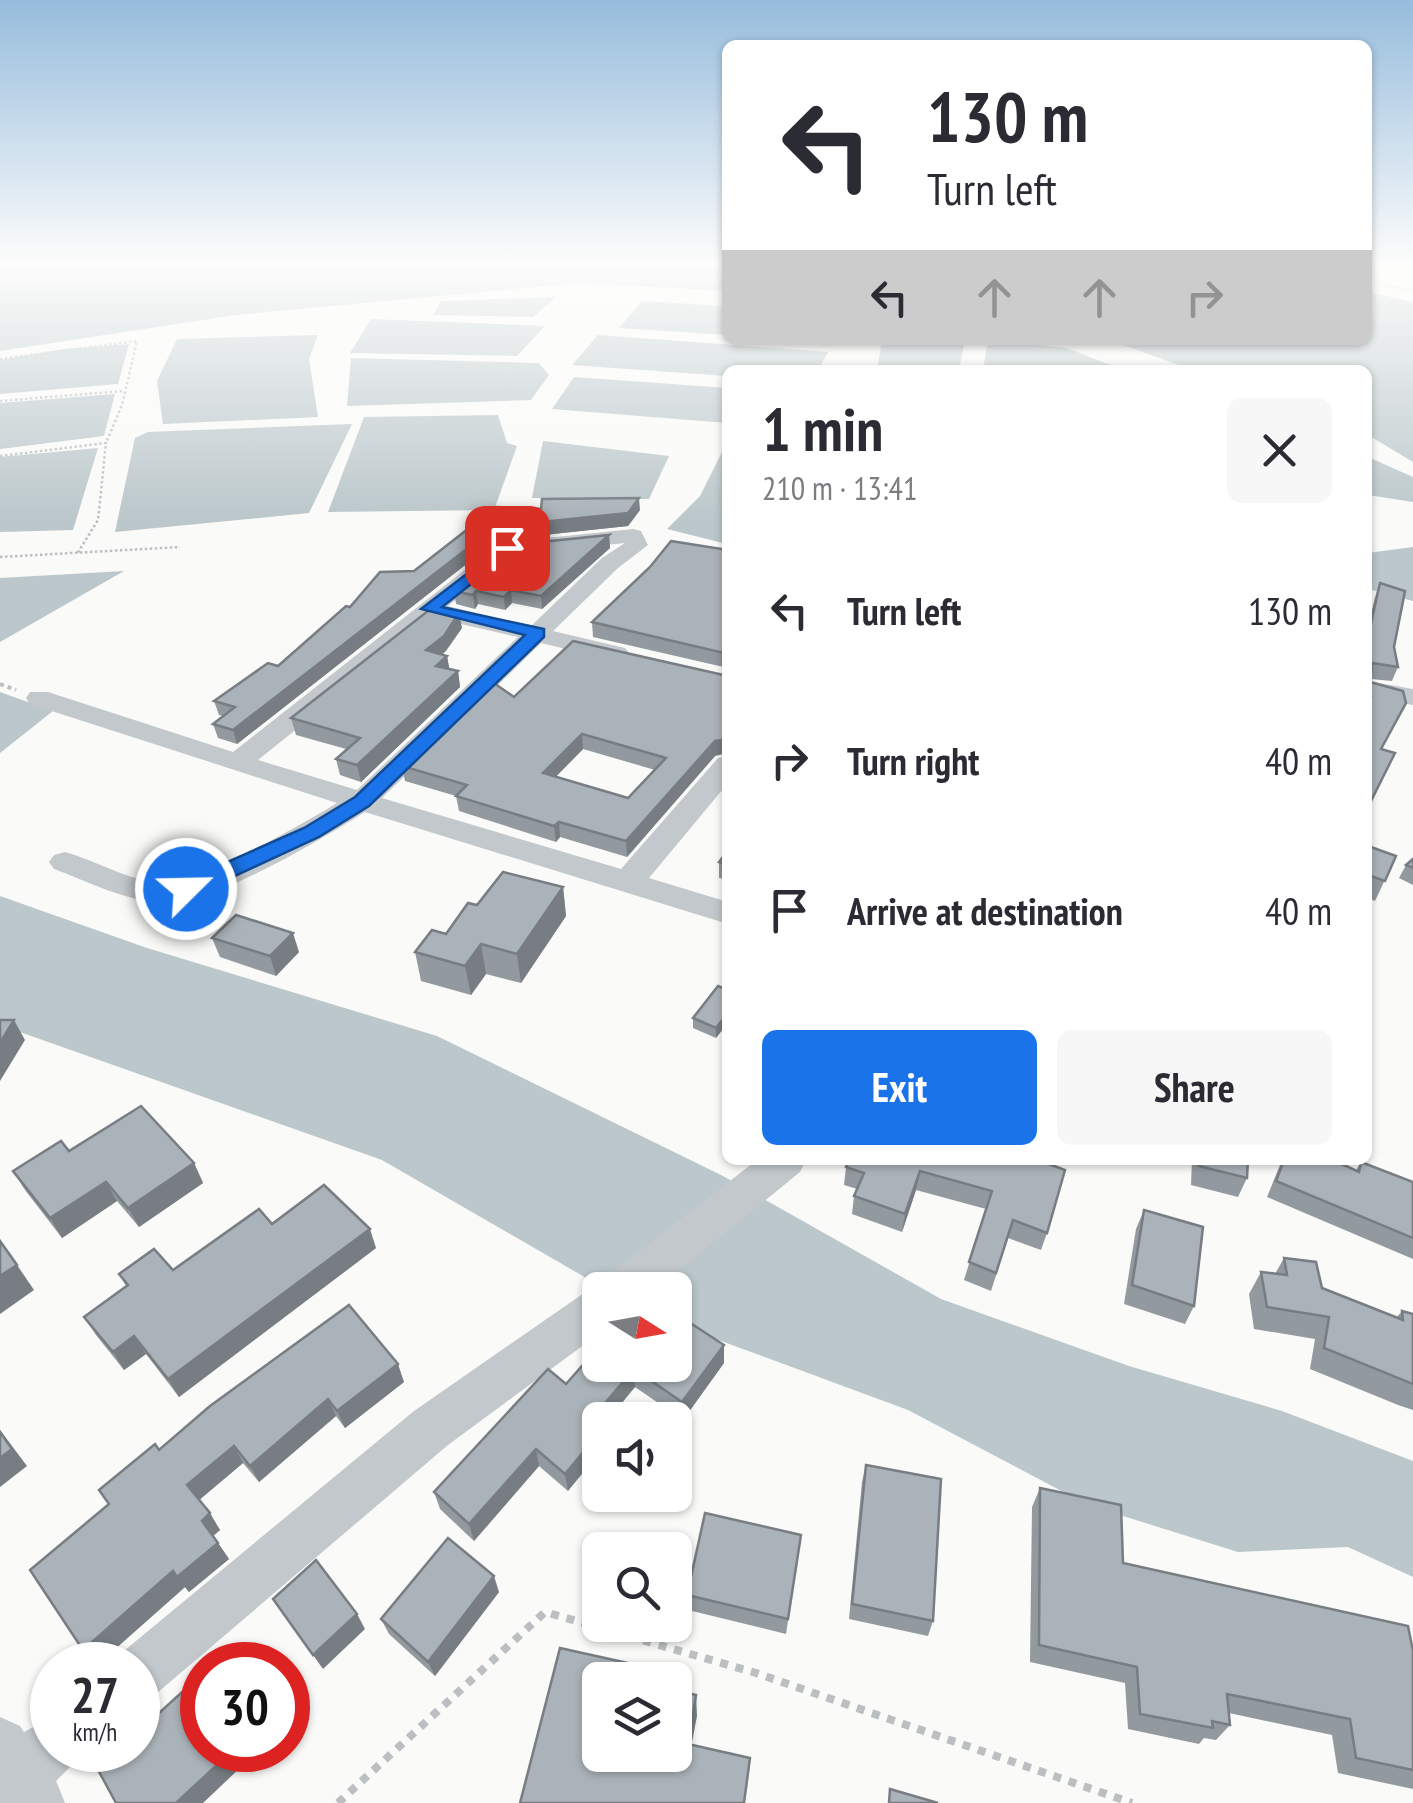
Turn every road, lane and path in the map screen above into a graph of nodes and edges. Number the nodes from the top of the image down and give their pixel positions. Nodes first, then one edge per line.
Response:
1 (55, 351) edge
2 (134, 351) edge
3 (0, 358) edge
4 (123, 390) junction
5 (0, 401) edge
6 (106, 444) junction
7 (0, 456) edge
8 (180, 547) dead end
9 (76, 554) junction
10 (0, 557) edge
11 (429, 609) junction
12 (538, 633) junction
13 (633, 657) edge
14 (1372, 690) edge
15 (1413, 697) edge
16 (39, 698) dead end
17 (237, 764) junction
18 (722, 771) edge
19 (362, 802) junction
20 (66, 862) dead end
21 (627, 883) junction
22 (722, 910) edge
23 (778, 1167) edge
24 (644, 1272) edge
25 (582, 1319) edge
26 (160, 1655) edge
27 (338, 1803) edge
28 (1132, 1803) edge

1 - 3 path
2 - 4 path
4 - 5 path
4 - 6 path
6 - 7 path
6 - 9 path
8 - 9 path
9 - 10 path
11 - 12 street
11 - 12 street
11 - 17 street
12 - 13 street
12 - 19 street
14 - 15 street
16 - 17 street
17 - 19 street
18 - 21 street
19 - 20 street
19 - 21 street
21 - 22 street
23 - 24 street
25 - 26 street
27 - 28 path

